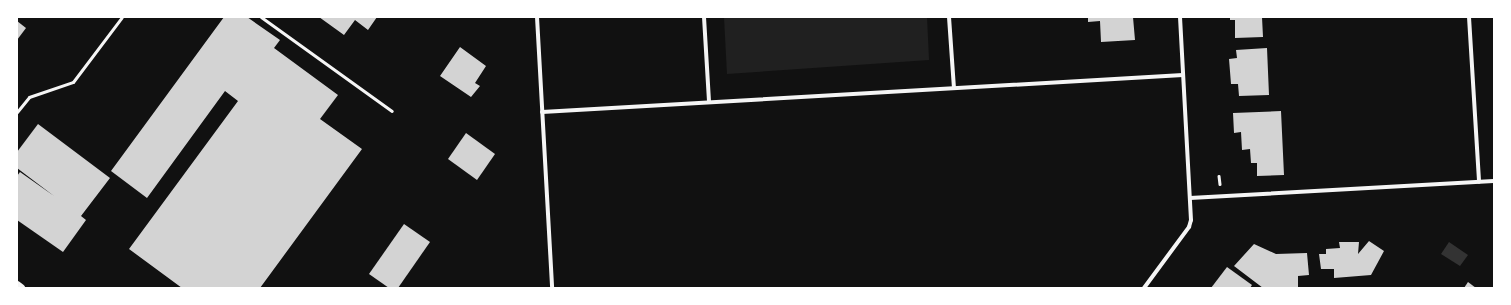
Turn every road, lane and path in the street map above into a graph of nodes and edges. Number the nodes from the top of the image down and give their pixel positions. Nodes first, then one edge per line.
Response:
1 (122, 17) edge
2 (261, 17) edge
3 (537, 17) edge
4 (704, 17) edge
5 (949, 17) edge
6 (1180, 17) edge
7 (1469, 17) edge
8 (1183, 75) junction
9 (954, 88) junction
10 (709, 102) junction
11 (392, 111) dead end
12 (17, 112) edge
13 (542, 112) junction
14 (1494, 181) edge
15 (1479, 182) junction
16 (1190, 198) junction
17 (17, 285) edge
18 (21, 288) edge
19 (552, 288) edge
20 (1144, 288) edge

1 - 12 lane
2 - 11 lane
3 - 13 street
4 - 10 street
5 - 9 street
6 - 8 street
7 - 15 street
8 - 9 street
8 - 16 street
9 - 10 street
10 - 13 street
13 - 19 street
14 - 15 street
15 - 16 street
16 - 20 street
17 - 18 main road

